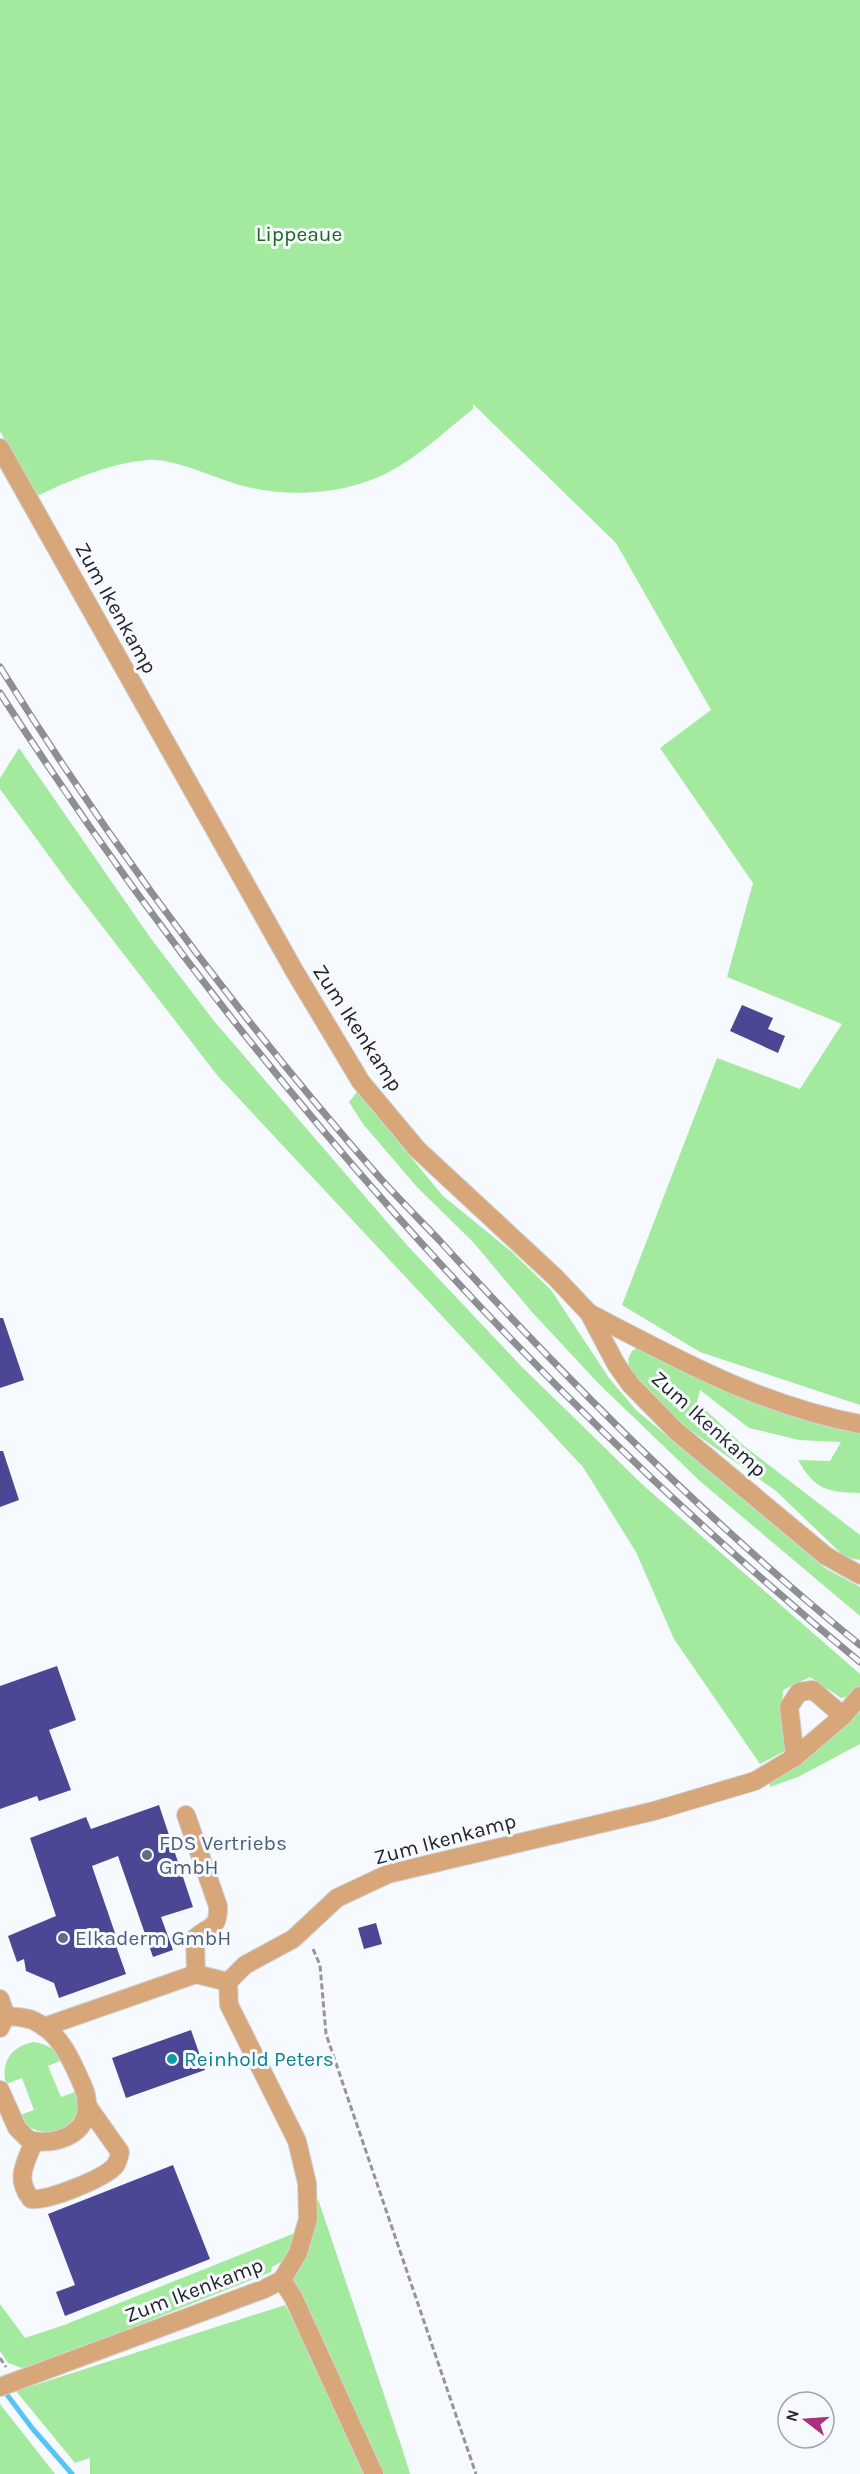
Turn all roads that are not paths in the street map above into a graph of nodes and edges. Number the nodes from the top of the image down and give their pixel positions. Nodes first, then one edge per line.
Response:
1 (0, 448) edge
2 (589, 1313) junction
3 (860, 1424) edge
4 (860, 1575) edge
5 (860, 1696) edge
6 (843, 1716) junction
7 (795, 1757) junction
8 (186, 1815) dead end
9 (196, 1974) junction
10 (228, 1982) junction
11 (2, 2014) edge
12 (44, 2027) junction
13 (0, 2090) edge
14 (86, 2104) junction
15 (34, 2141) junction
16 (282, 2280) junction
17 (0, 2387) edge
18 (374, 2474) edge

1 - 2 street, Zum Ikenkamp
2 - 3 street
2 - 4 street, Zum Ikenkamp
5 - 6 street, Zum Ikenkamp
6 - 7 street, Zum Ikenkamp
6 - 7 street
7 - 10 street, Zum Ikenkamp
8 - 9 street
9 - 10 street
9 - 12 street
10 - 16 street, Zum Ikenkamp
11 - 12 street
12 - 14 street
13 - 15 street
14 - 15 street
14 - 15 street
16 - 17 street, Zum Ikenkamp
16 - 18 street

